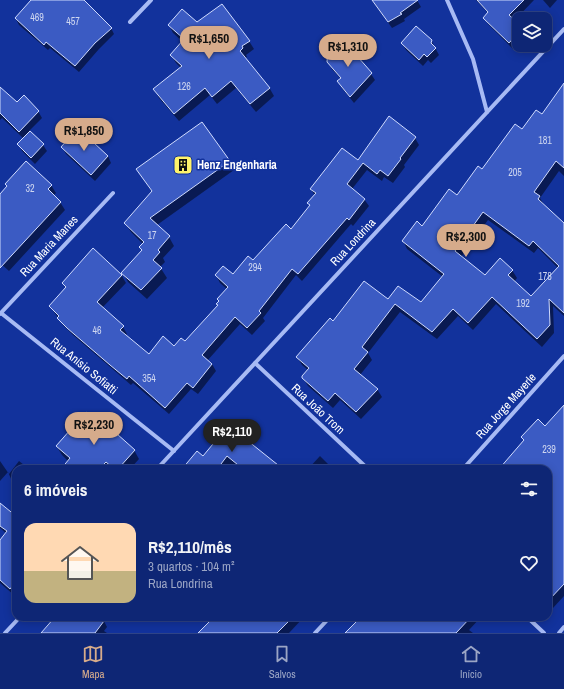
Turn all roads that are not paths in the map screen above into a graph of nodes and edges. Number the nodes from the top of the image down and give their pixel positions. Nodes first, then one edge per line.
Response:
1 (151, 0) edge
2 (447, 0) edge
3 (130, 22) dead end
4 (564, 29) edge
5 (487, 112) junction
6 (113, 193) dead end
7 (0, 313) edge
8 (564, 356) edge
9 (255, 363) junction
10 (174, 451) junction
11 (161, 465) edge
12 (364, 465) edge
13 (467, 465) edge
14 (16, 621) edge
15 (326, 621) edge
16 (531, 621) edge
17 (564, 628) edge
18 (5, 633) edge
19 (315, 633) edge
20 (544, 633) edge
21 (559, 633) edge

1 - 3 street
2 - 5 street
4 - 5 street, Rua Londrina
5 - 9 street, Rua Londrina
6 - 7 street, Rua Maria Manes
7 - 10 street, Rua Anísio Sofiatti
8 - 13 street, Rua Jorge Mayerle
9 - 10 street, Rua Londrina
9 - 12 street, Rua João Trom
10 - 11 street, Rua Londrina
14 - 18 street
15 - 19 street
16 - 20 street
17 - 21 street

